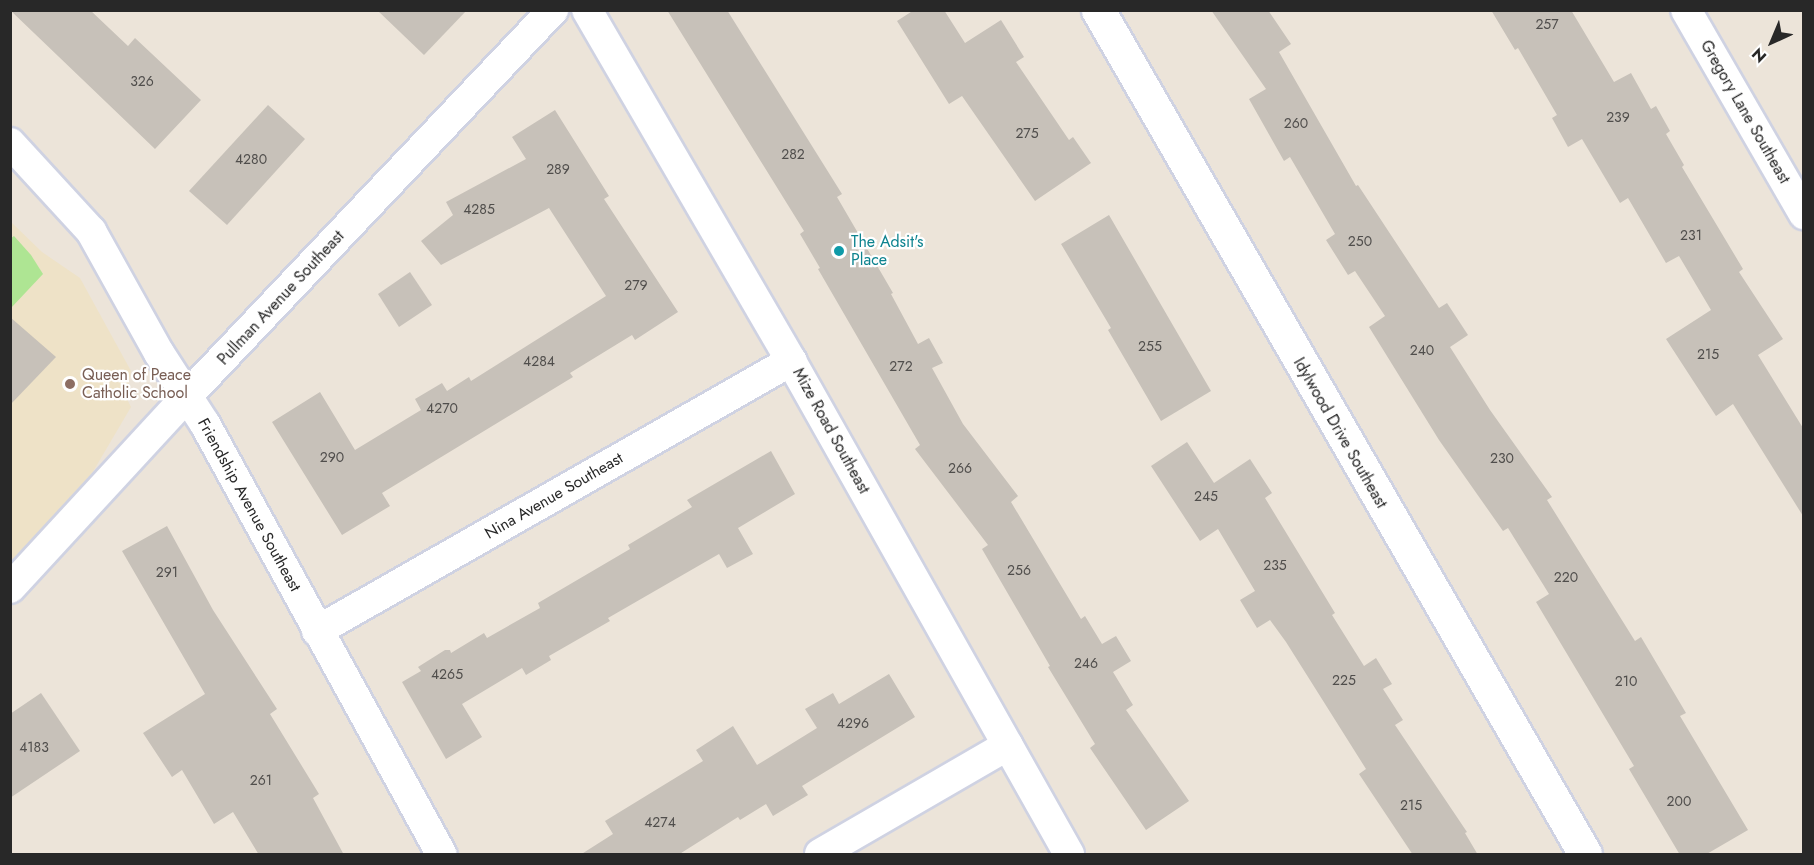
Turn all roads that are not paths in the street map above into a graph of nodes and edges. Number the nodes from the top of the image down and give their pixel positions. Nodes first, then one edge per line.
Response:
1 (553, 10) edge
2 (587, 10) edge
3 (1098, 10) edge
4 (1686, 10) edge
5 (10, 143) edge
6 (1803, 214) edge
7 (791, 360) junction
8 (189, 395) junction
9 (10, 588) edge
10 (317, 630) junction
11 (1008, 745) junction
12 (441, 855) edge
13 (820, 855) edge
14 (1069, 855) edge
15 (1584, 855) edge

1 - 8 street, Pullman Avenue Southeast
2 - 7 street, Mize Road Southeast
3 - 15 street, Idylwood Drive Southeast
4 - 6 street, Gregory Lane Southeast
5 - 8 street, Friendship Avenue Southeast
7 - 10 street, Nina Avenue Southeast
7 - 11 street, Mize Road Southeast
8 - 9 street, Pullman Avenue Southeast
8 - 10 street, Friendship Avenue Southeast
10 - 12 street, Friendship Avenue Southeast
11 - 13 street
11 - 14 street, Mize Road Southeast

